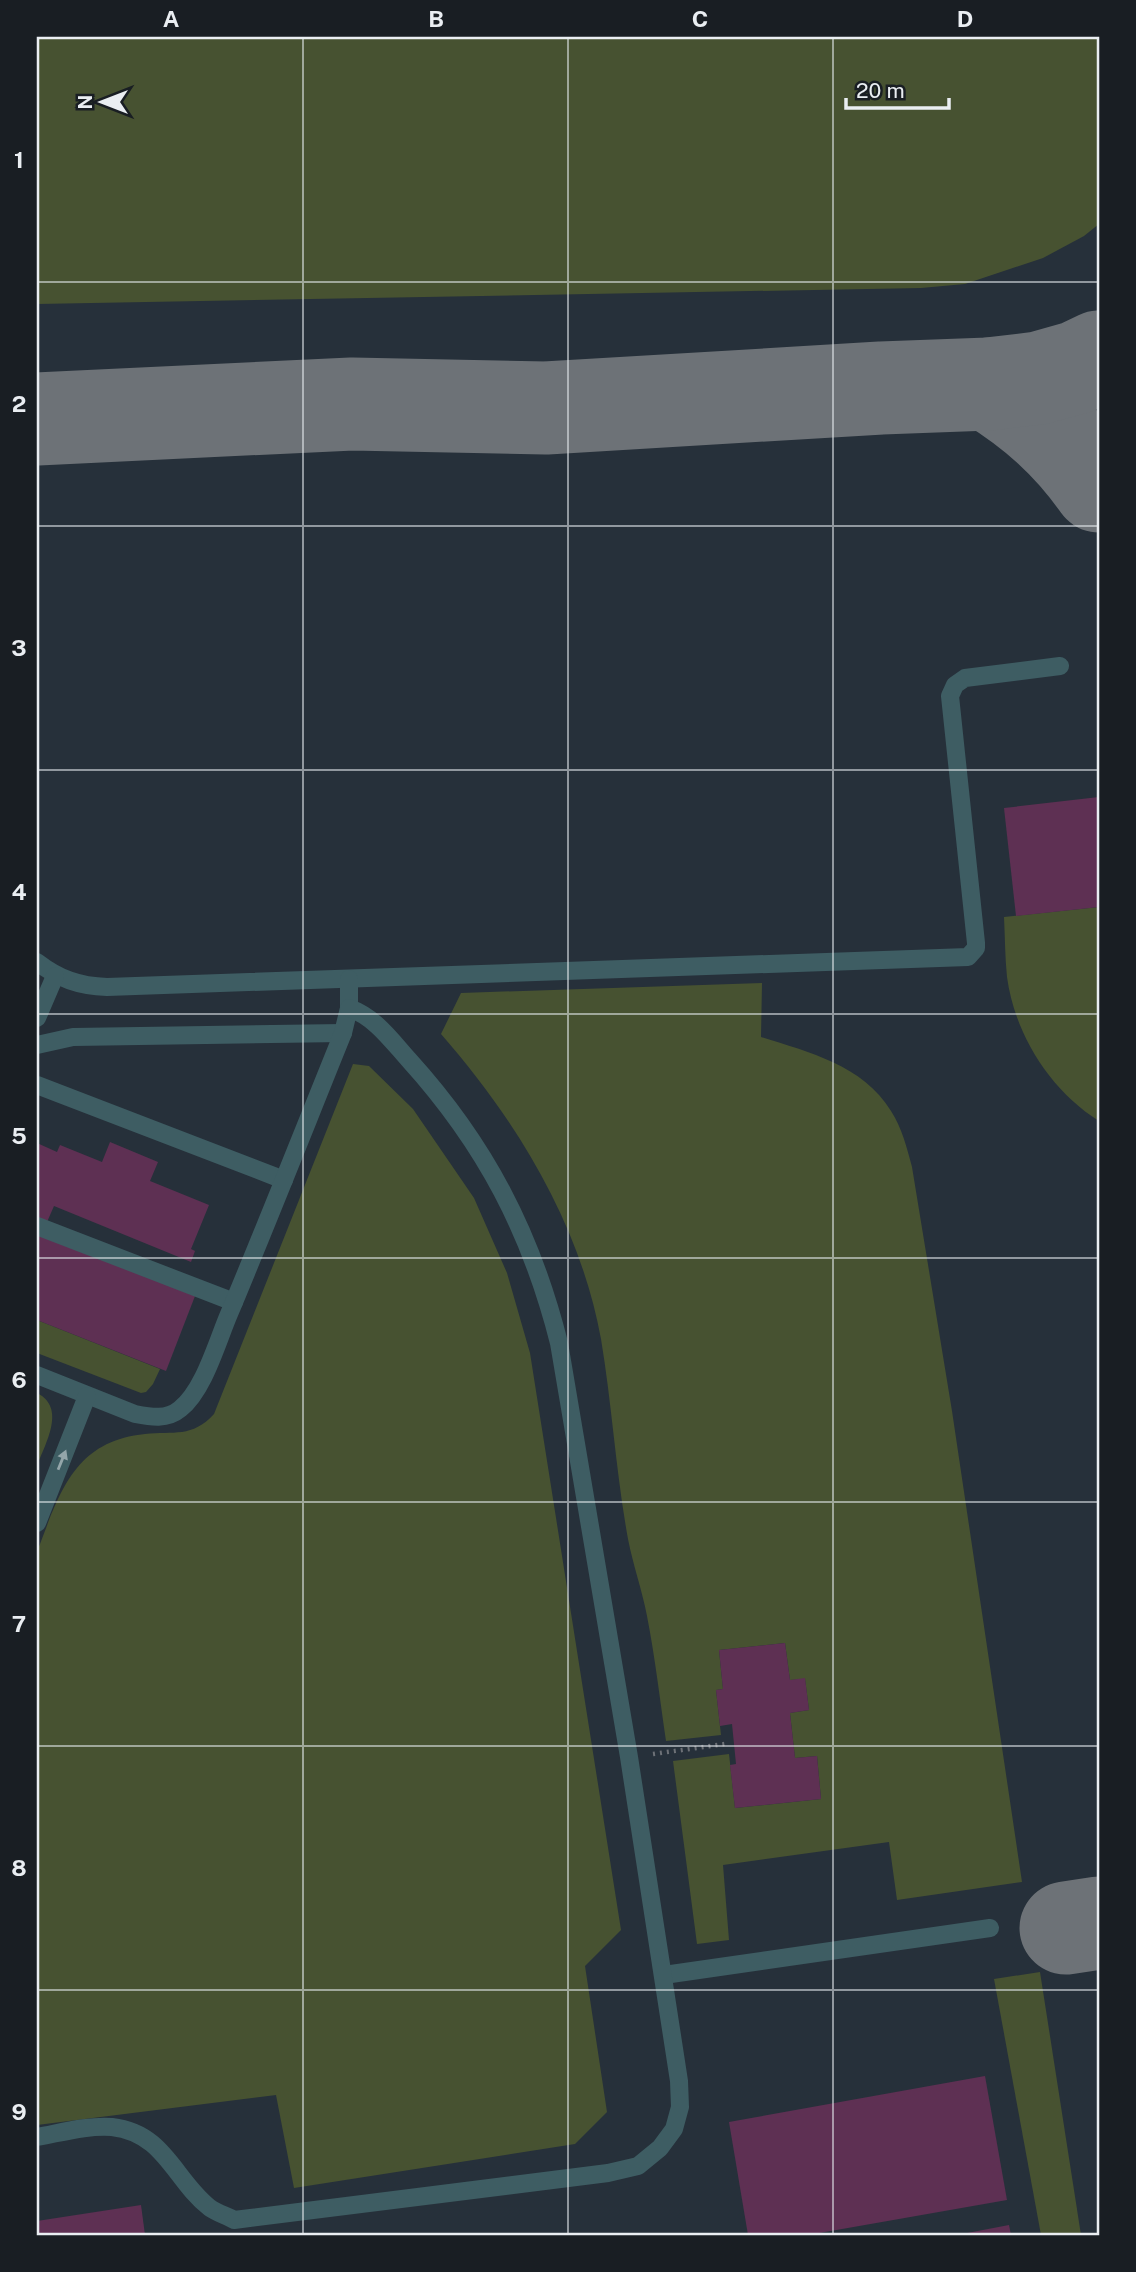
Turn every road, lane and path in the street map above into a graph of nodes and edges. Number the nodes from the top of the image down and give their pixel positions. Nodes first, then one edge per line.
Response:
1 (1060, 666) dead end
2 (37, 962) edge
3 (55, 975) junction
4 (349, 979) junction
5 (349, 1008) junction
6 (37, 1018) edge
7 (343, 1033) junction
8 (37, 1045) edge
9 (37, 1085) edge
10 (284, 1180) junction
11 (37, 1226) edge
12 (234, 1303) junction
13 (37, 1376) edge
14 (87, 1396) junction
15 (37, 1523) edge
16 (725, 1744) dead end
17 (629, 1757) junction
18 (990, 1928) dead end
19 (664, 1975) junction
20 (37, 2137) edge

1 - 4 lane
2 - 3 lane
3 - 4 lane
3 - 6 lane
4 - 5 lane
5 - 7 lane
5 - 17 lane
7 - 8 lane
7 - 10 lane
9 - 10 lane
10 - 12 lane
11 - 12 lane
12 - 14 lane
13 - 14 lane
15 -> 14 lane
16 - 17 path
17 - 19 lane
18 - 19 lane
19 - 20 lane

